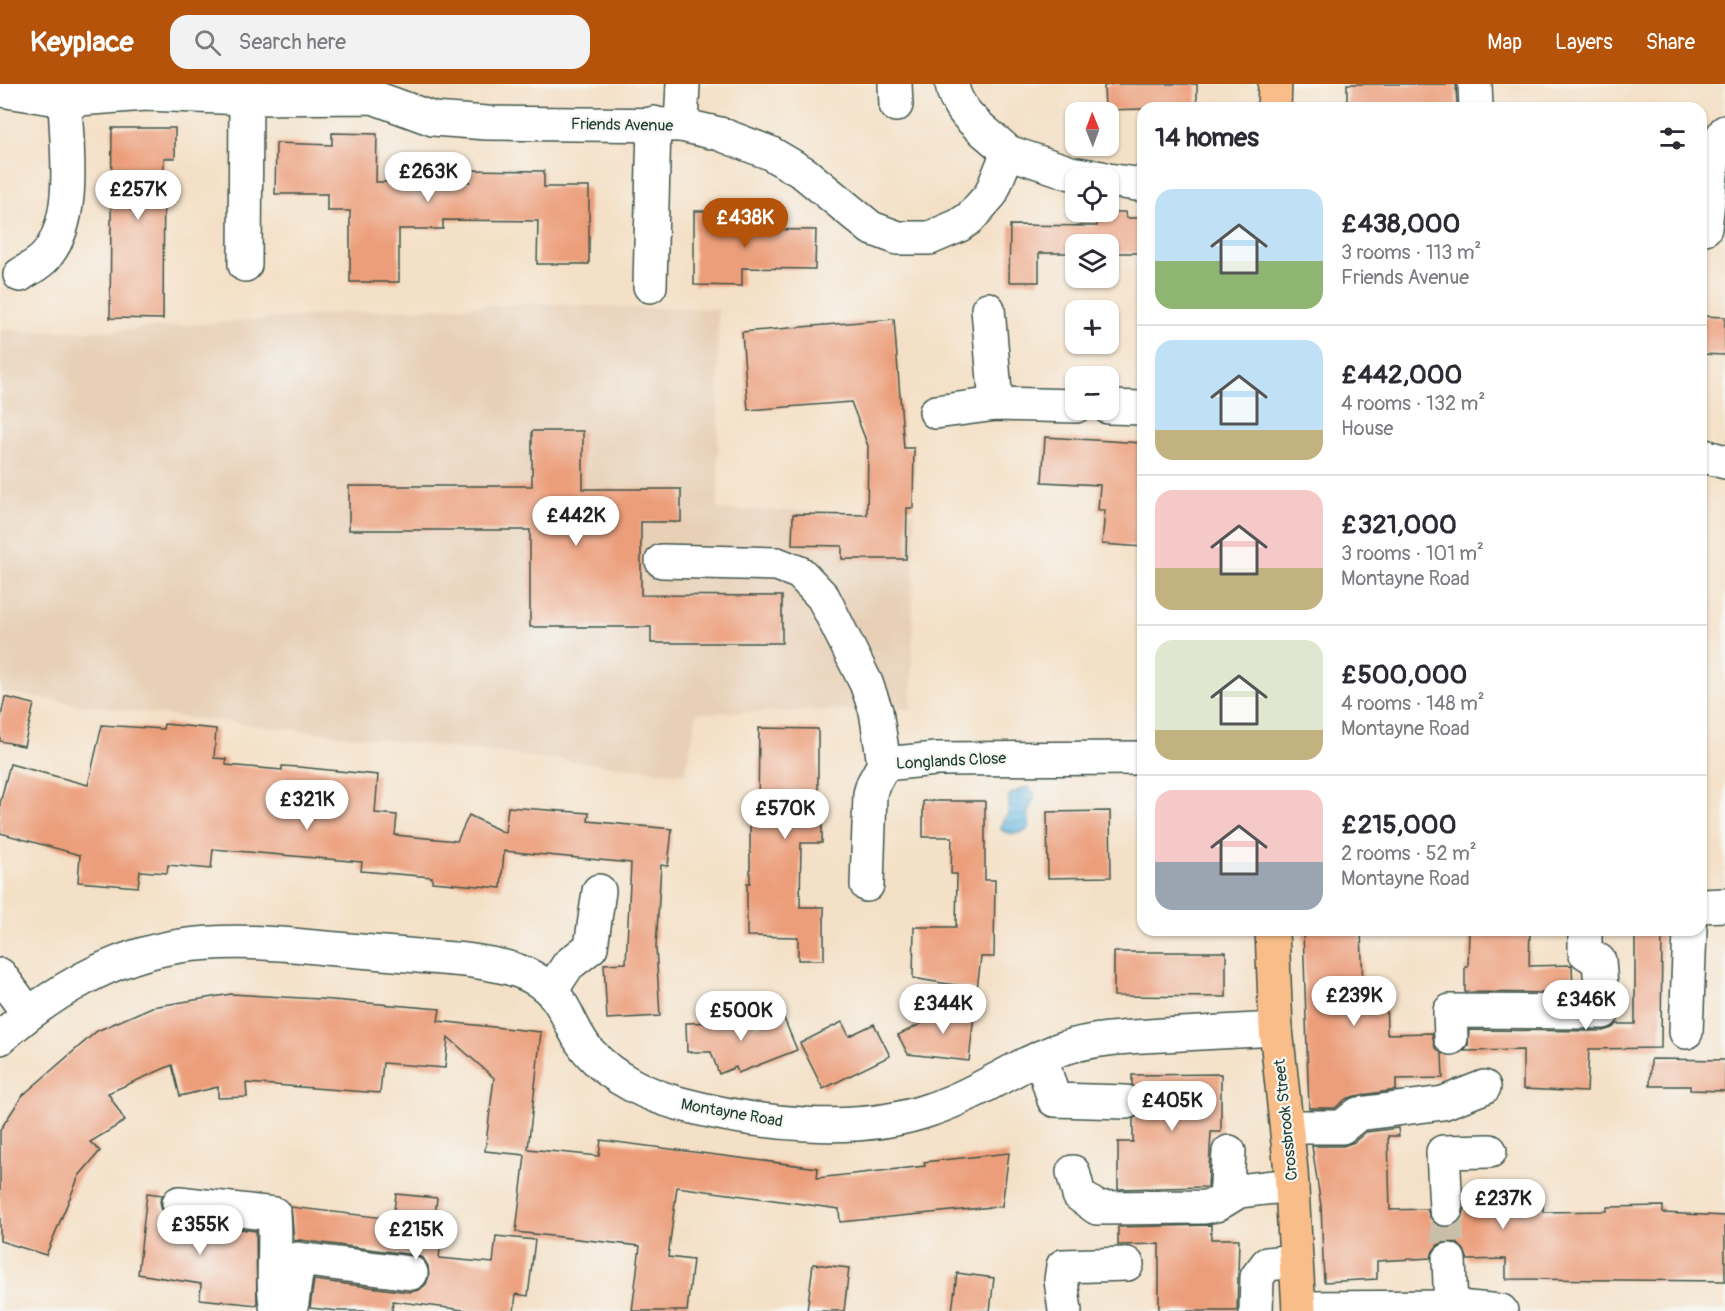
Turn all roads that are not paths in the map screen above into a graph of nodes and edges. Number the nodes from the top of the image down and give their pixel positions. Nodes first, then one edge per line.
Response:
1 (683, 84) edge
2 (952, 84) edge
3 (1275, 84) edge
4 (1475, 84) edge
5 (0, 90) edge
6 (246, 98) junction
7 (65, 100) junction
8 (1274, 102) edge
9 (1476, 102) edge
10 (668, 124) junction
11 (1725, 132) edge
12 (1008, 152) junction
13 (1065, 171) edge
14 (1119, 182) edge
15 (1137, 184) edge
16 (1707, 210) edge
17 (245, 266) dead end
18 (20, 275) dead end
19 (650, 286) dead end
20 (988, 309) dead end
21 (996, 404) junction
22 (1065, 406) edge
23 (1119, 407) edge
24 (1137, 408) edge
25 (936, 412) dead end
26 (1707, 457) edge
27 (1725, 462) edge
28 (662, 561) dead end
29 (1137, 758) edge
30 (884, 764) junction
31 (867, 885) dead end
32 (599, 891) dead end
33 (1725, 905) edge
34 (1707, 906) edge
35 (1272, 936) edge
36 (1585, 936) edge
37 (1690, 936) edge
38 (0, 975) edge
39 (551, 991) junction
40 (28, 1013) junction
41 (1276, 1029) junction
42 (1686, 1032) dead end
43 (0, 1038) edge
44 (1451, 1038) dead end
45 (1041, 1057) junction
46 (1484, 1087) dead end
47 (1126, 1102) dead end
48 (1287, 1127) junction
49 (1490, 1151) dead end
50 (1229, 1152) dead end
51 (1073, 1172) dead end
52 (1292, 1185) junction
53 (1226, 1198) junction
54 (179, 1203) dead end
55 (1446, 1209) tunnel mouth
56 (1449, 1260) tunnel mouth
57 (1296, 1261) junction
58 (1126, 1264) dead end
59 (411, 1273) dead end
60 (1450, 1308) junction
61 (1299, 1310) edge
62 (277, 1311) edge
63 (291, 1311) edge
64 (1065, 1311) edge
65 (1256, 1311) edge
66 (1501, 1311) edge

1 - 10 street
2 - 12 street
3 - 8 main road
4 - 9 street
5 - 7 street, Friends Avenue
6 - 7 street, Friends Avenue
6 - 10 street, Friends Avenue
6 - 17 street
7 - 18 street
10 - 12 street, Friends Avenue
10 - 19 street
11 - 16 street
12 - 13 street
14 - 15 street
20 - 21 street
21 - 22 street
21 - 25 street
23 - 24 street
26 - 27 street
28 - 30 street
29 - 30 street, Longlands Close
30 - 31 street, Longlands Close
32 - 39 street
33 - 34 street
35 - 41 main road, Crossbrook Street
36 - 44 street
37 - 42 street
38 - 40 street
39 - 40 street, Montayne Road
39 - 45 street, Montayne Road
40 - 43 street, Montayne Road
41 - 45 street, Montayne Road
41 - 48 main road, Crossbrook Street
45 - 47 street
46 - 48 street
48 - 52 main road, Crossbrook Street
49 - 55 street
50 - 53 street
51 - 53 street
52 - 53 street
52 - 57 main road, Crossbrook Street
54 - 62 street
56 - 60 street
57 - 61 main road, Crossbrook Street
57 - 65 street
58 - 64 street
59 - 63 street
60 - 61 street
60 - 66 street

